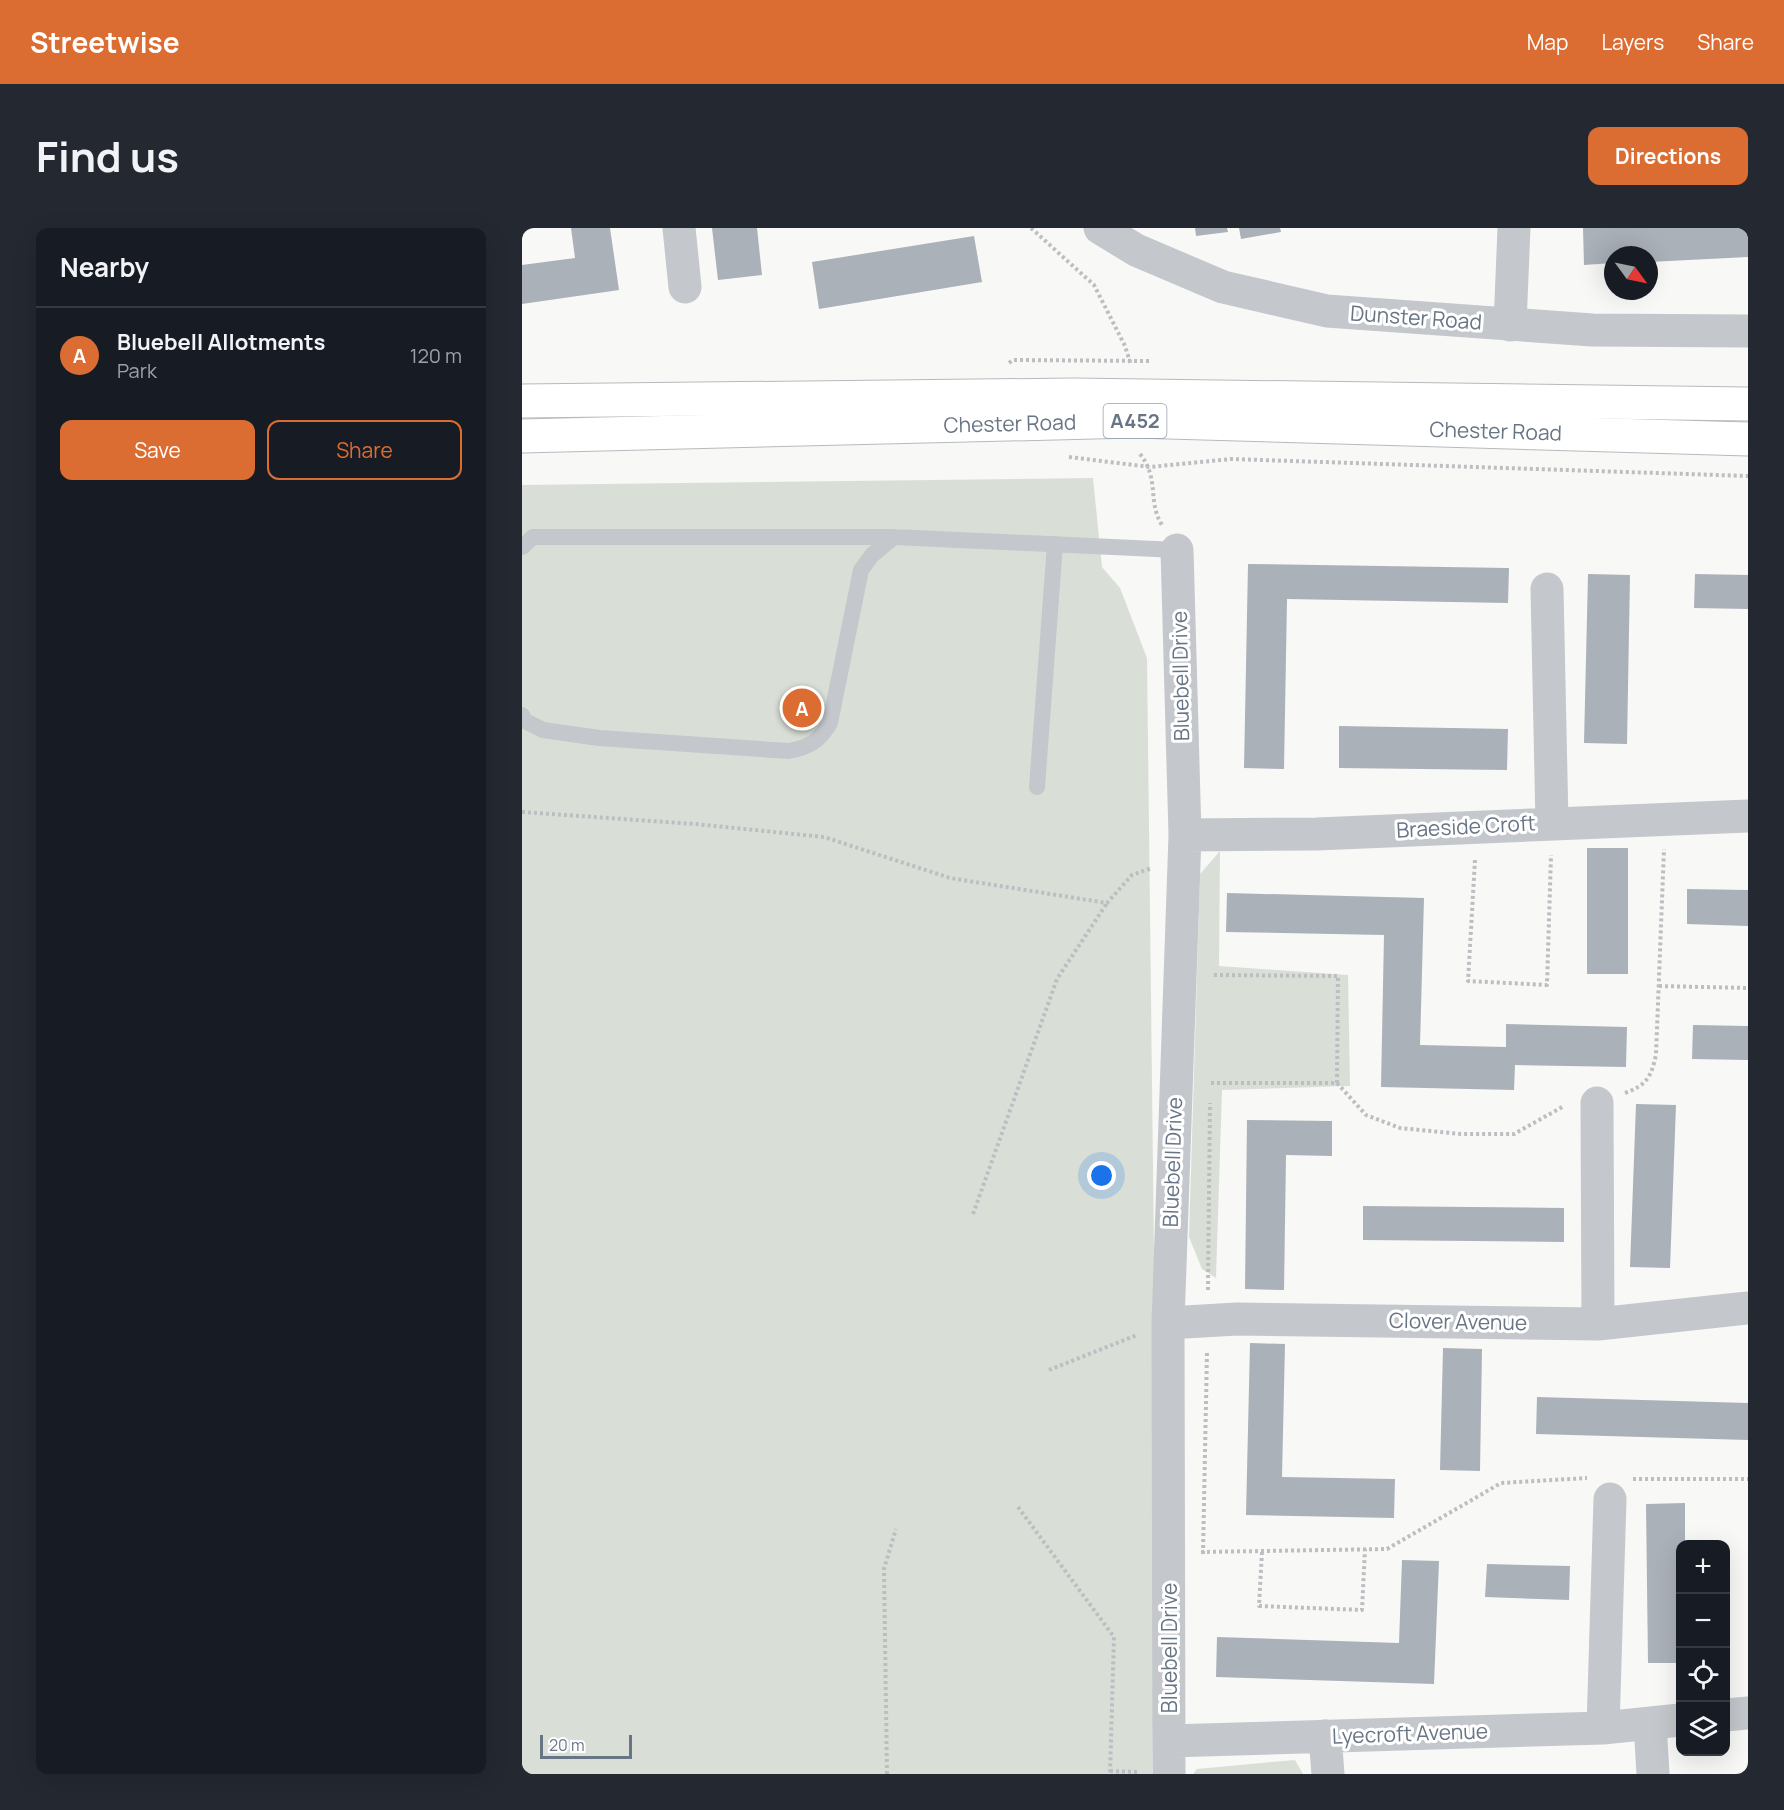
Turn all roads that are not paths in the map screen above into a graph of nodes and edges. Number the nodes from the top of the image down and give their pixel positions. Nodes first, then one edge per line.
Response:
1 (679, 228) edge
2 (1100, 228) edge
3 (1514, 228) edge
4 (685, 287) dead end
5 (1510, 325) junction
6 (1748, 331) edge
7 (522, 401) edge
8 (1748, 404) edge
9 (522, 436) edge
10 (1748, 439) edge
11 (894, 537) junction
12 (1055, 544) junction
13 (522, 547) edge
14 (1178, 550) joint
15 (1547, 589) dead end
16 (522, 715) edge
17 (1037, 787) dead end
18 (1748, 816) edge
19 (1552, 823) junction
20 (1184, 846) junction
21 (1597, 1103) road end
22 (1748, 1308) edge
23 (1168, 1323) junction
24 (1598, 1324) junction
25 (1611, 1485) road end
26 (1748, 1713) edge
27 (1730, 1715) edge
28 (1665, 1722) edge
29 (1604, 1728) junction
30 (1325, 1736) junction
31 (1169, 1741) junction
32 (1169, 1774) edge
33 (1328, 1774) edge
34 (1653, 1774) edge

1 - 4 street
2 - 5 street, Dunster Road
3 - 5 street
5 - 6 street, Dunster Road
7 - 8 highway, Chester Road / A452
9 - 10 highway, Chester Road / A452
11 - 12 lane
11 - 13 lane
11 - 16 lane
12 - 14 lane
12 - 17 lane
14 - 20 street, Bluebell Drive
15 - 19 street
18 - 19 street, Braeside Croft
19 - 20 street, Braeside Croft
20 - 23 street, Bluebell Drive
21 - 24 street
22 - 24 street, Clover Avenue
23 - 24 street, Clover Avenue
23 - 31 street, Bluebell Drive
25 - 29 street
26 - 27 street
28 - 29 street, Lyecroft Avenue
28 - 34 street, Lyecroft Avenue
29 - 30 street, Lyecroft Avenue
30 - 31 street, Lyecroft Avenue
30 - 33 street
31 - 32 street, Bluebell Drive

